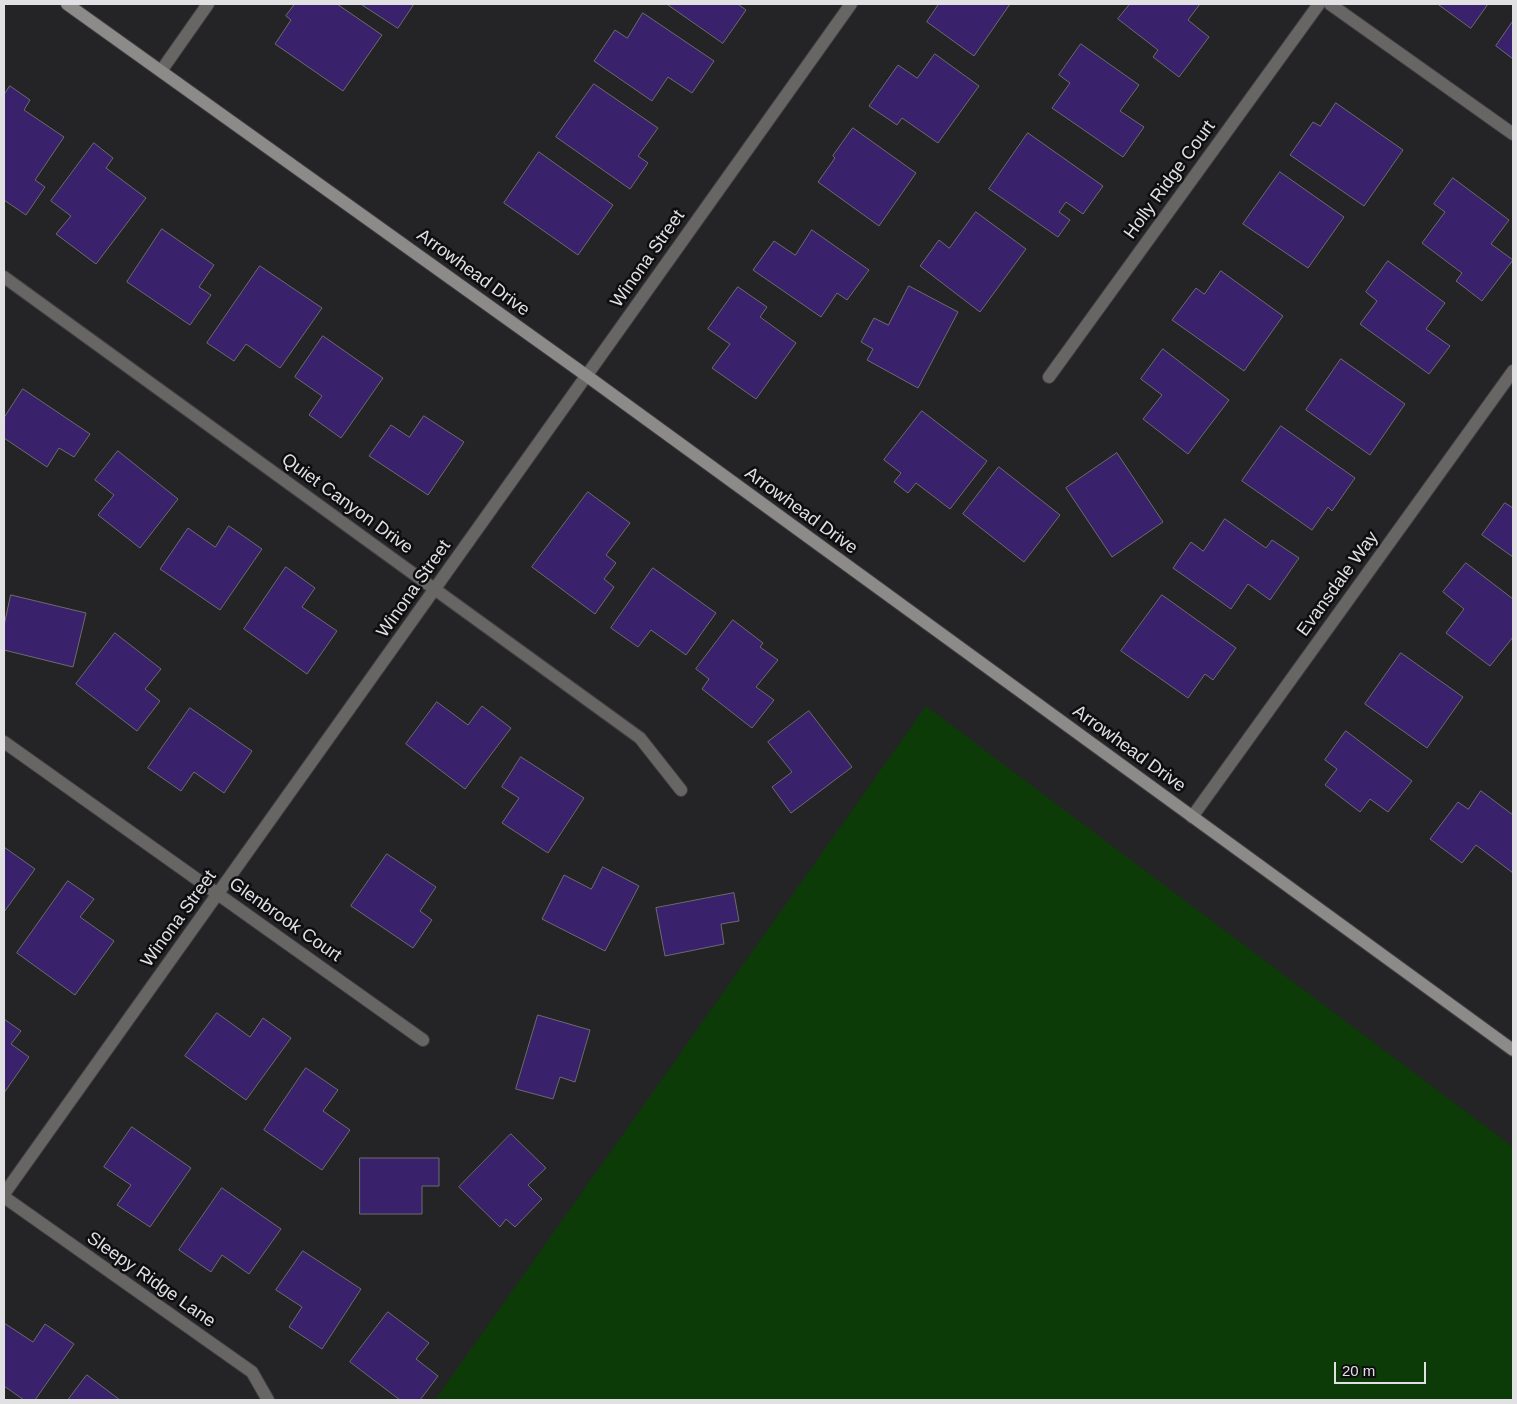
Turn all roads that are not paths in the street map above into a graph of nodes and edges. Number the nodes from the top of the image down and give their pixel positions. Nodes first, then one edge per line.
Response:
1 (67, 4) edge
2 (208, 4) edge
3 (851, 4) edge
4 (1320, 4) edge
5 (1330, 4) edge
6 (161, 71) junction
7 (1513, 134) edge
8 (4, 277) edge
9 (1513, 371) edge
10 (587, 376) junction
11 (1049, 378) dead end
12 (435, 590) junction
13 (4, 742) edge
14 (681, 790) dead end
15 (1192, 817) junction
16 (218, 894) junction
17 (423, 1040) dead end
18 (1513, 1050) edge
19 (4, 1196) edge
20 (268, 1400) edge

1 - 6 main road, Arrowhead Drive
2 - 6 street
3 - 10 street, Winona Street
4 - 11 street, Holly Ridge Court
5 - 7 street
6 - 10 main road, Arrowhead Drive
8 - 12 street, Quiet Canyon Drive
9 - 15 street, Evansdale Way
10 - 12 street, Winona Street
10 - 15 main road, Arrowhead Drive
12 - 14 street, Quiet Canyon Drive
12 - 16 street, Winona Street
13 - 16 street, Glenbrook Court
15 - 18 main road, Arrowhead Drive
16 - 17 street, Glenbrook Court
16 - 19 street, Winona Street
19 - 20 street, Sleepy Ridge Lane

